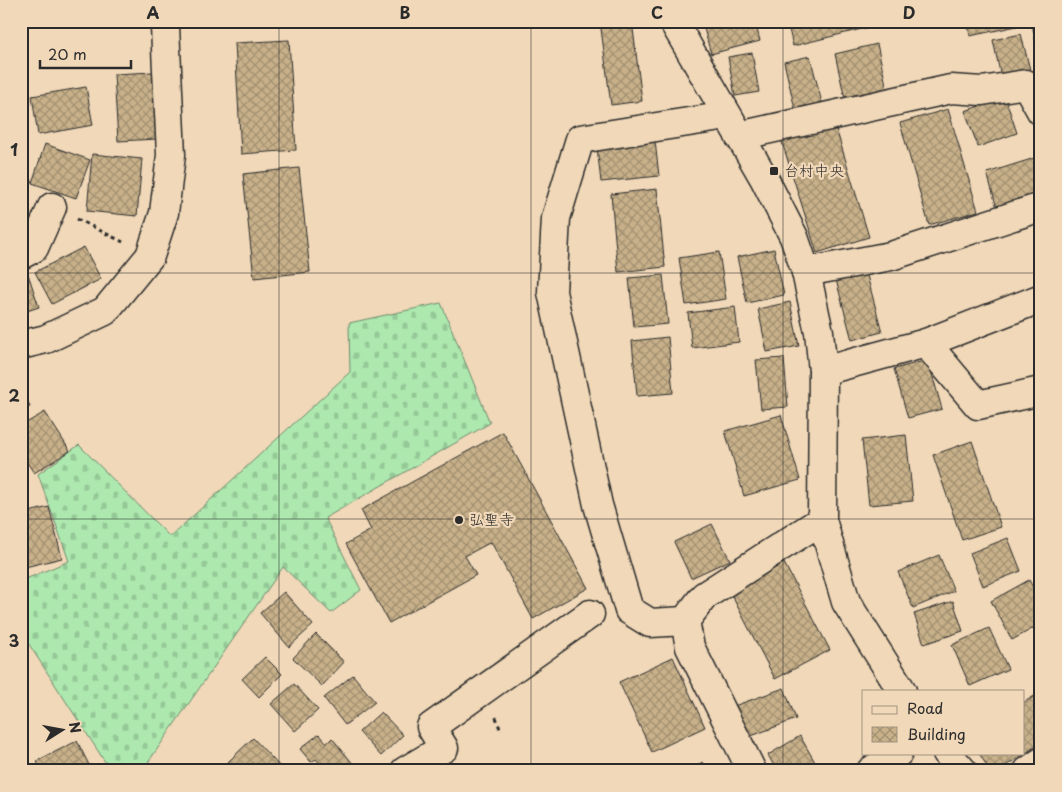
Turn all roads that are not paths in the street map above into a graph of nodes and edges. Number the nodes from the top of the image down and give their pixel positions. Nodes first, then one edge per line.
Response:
1 (167, 21) edge
2 (673, 21) edge
3 (1041, 111) edge
4 (733, 126) junction
5 (52, 206) road end
6 (1041, 207) edge
7 (21, 255) edge
8 (806, 272) junction
9 (1039, 299) dead end
10 (926, 343) junction
11 (21, 345) edge
12 (823, 371) junction
13 (1041, 391) edge
14 (822, 520) junction
15 (590, 614) dead end
16 (685, 622) junction
17 (901, 690) edge
18 (896, 754) edge
19 (948, 754) edge
20 (1041, 762) edge
21 (405, 771) edge
22 (752, 771) edge
23 (871, 771) edge
24 (963, 771) edge
25 (1028, 771) edge

1 - 11 street
2 - 4 street
3 - 4 street
4 - 8 street
4 - 16 street
5 - 7 street
6 - 8 street
8 - 12 street
9 - 10 street
10 - 12 street
10 - 13 street
12 - 14 street
14 - 16 street
14 - 17 street
15 - 21 street
16 - 22 street
18 - 23 street
19 - 24 street
20 - 25 street

